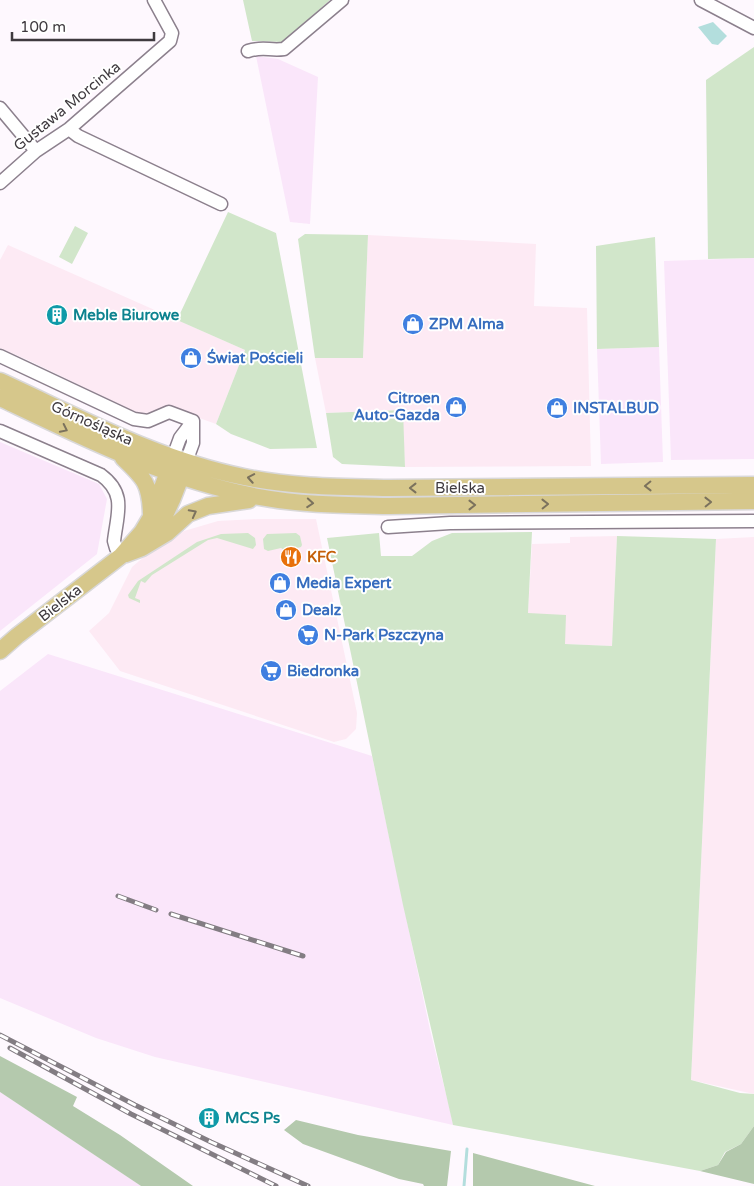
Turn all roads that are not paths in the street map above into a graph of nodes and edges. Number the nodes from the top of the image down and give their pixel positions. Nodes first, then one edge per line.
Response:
1 (154, 0) edge
2 (342, 0) edge
3 (701, 0) edge
4 (754, 28) edge
5 (248, 51) dead end
6 (0, 108) edge
7 (69, 129) junction
8 (36, 151) junction
9 (0, 183) edge
10 (221, 204) dead end
11 (0, 356) edge
12 (0, 381) edge
13 (0, 398) edge
14 (0, 430) edge
15 (118, 453) junction
16 (177, 467) junction
17 (754, 484) edge
18 (262, 498) junction
19 (754, 501) edge
20 (151, 517) junction
21 (754, 522) edge
22 (388, 527) dead end
23 (153, 540) junction
24 (120, 556) junction
25 (0, 651) edge

1 - 7 street, Gustawa Morcinka
2 - 5 street
3 - 4 street
6 - 8 street
7 - 8 street, Gustawa Morcinka
7 - 10 street
8 - 9 street, Gustawa Morcinka
11 - 16 street
12 - 16 main road, Górnośląska
13 -> 15 main road, Górnośląska
14 - 24 street
15 - 16 main road, Górnośląska
15 - 20 main road
17 -> 16 main road, Bielska
16 - 18 main road, Bielska
16 - 20 main road, Bielska
16 - 23 main road
18 -> 19 main road, Bielska
23 -> 18 main road, Bielska
20 - 24 main road, Bielska
21 - 22 street
23 - 24 main road, Bielska
24 - 25 main road, Bielska

